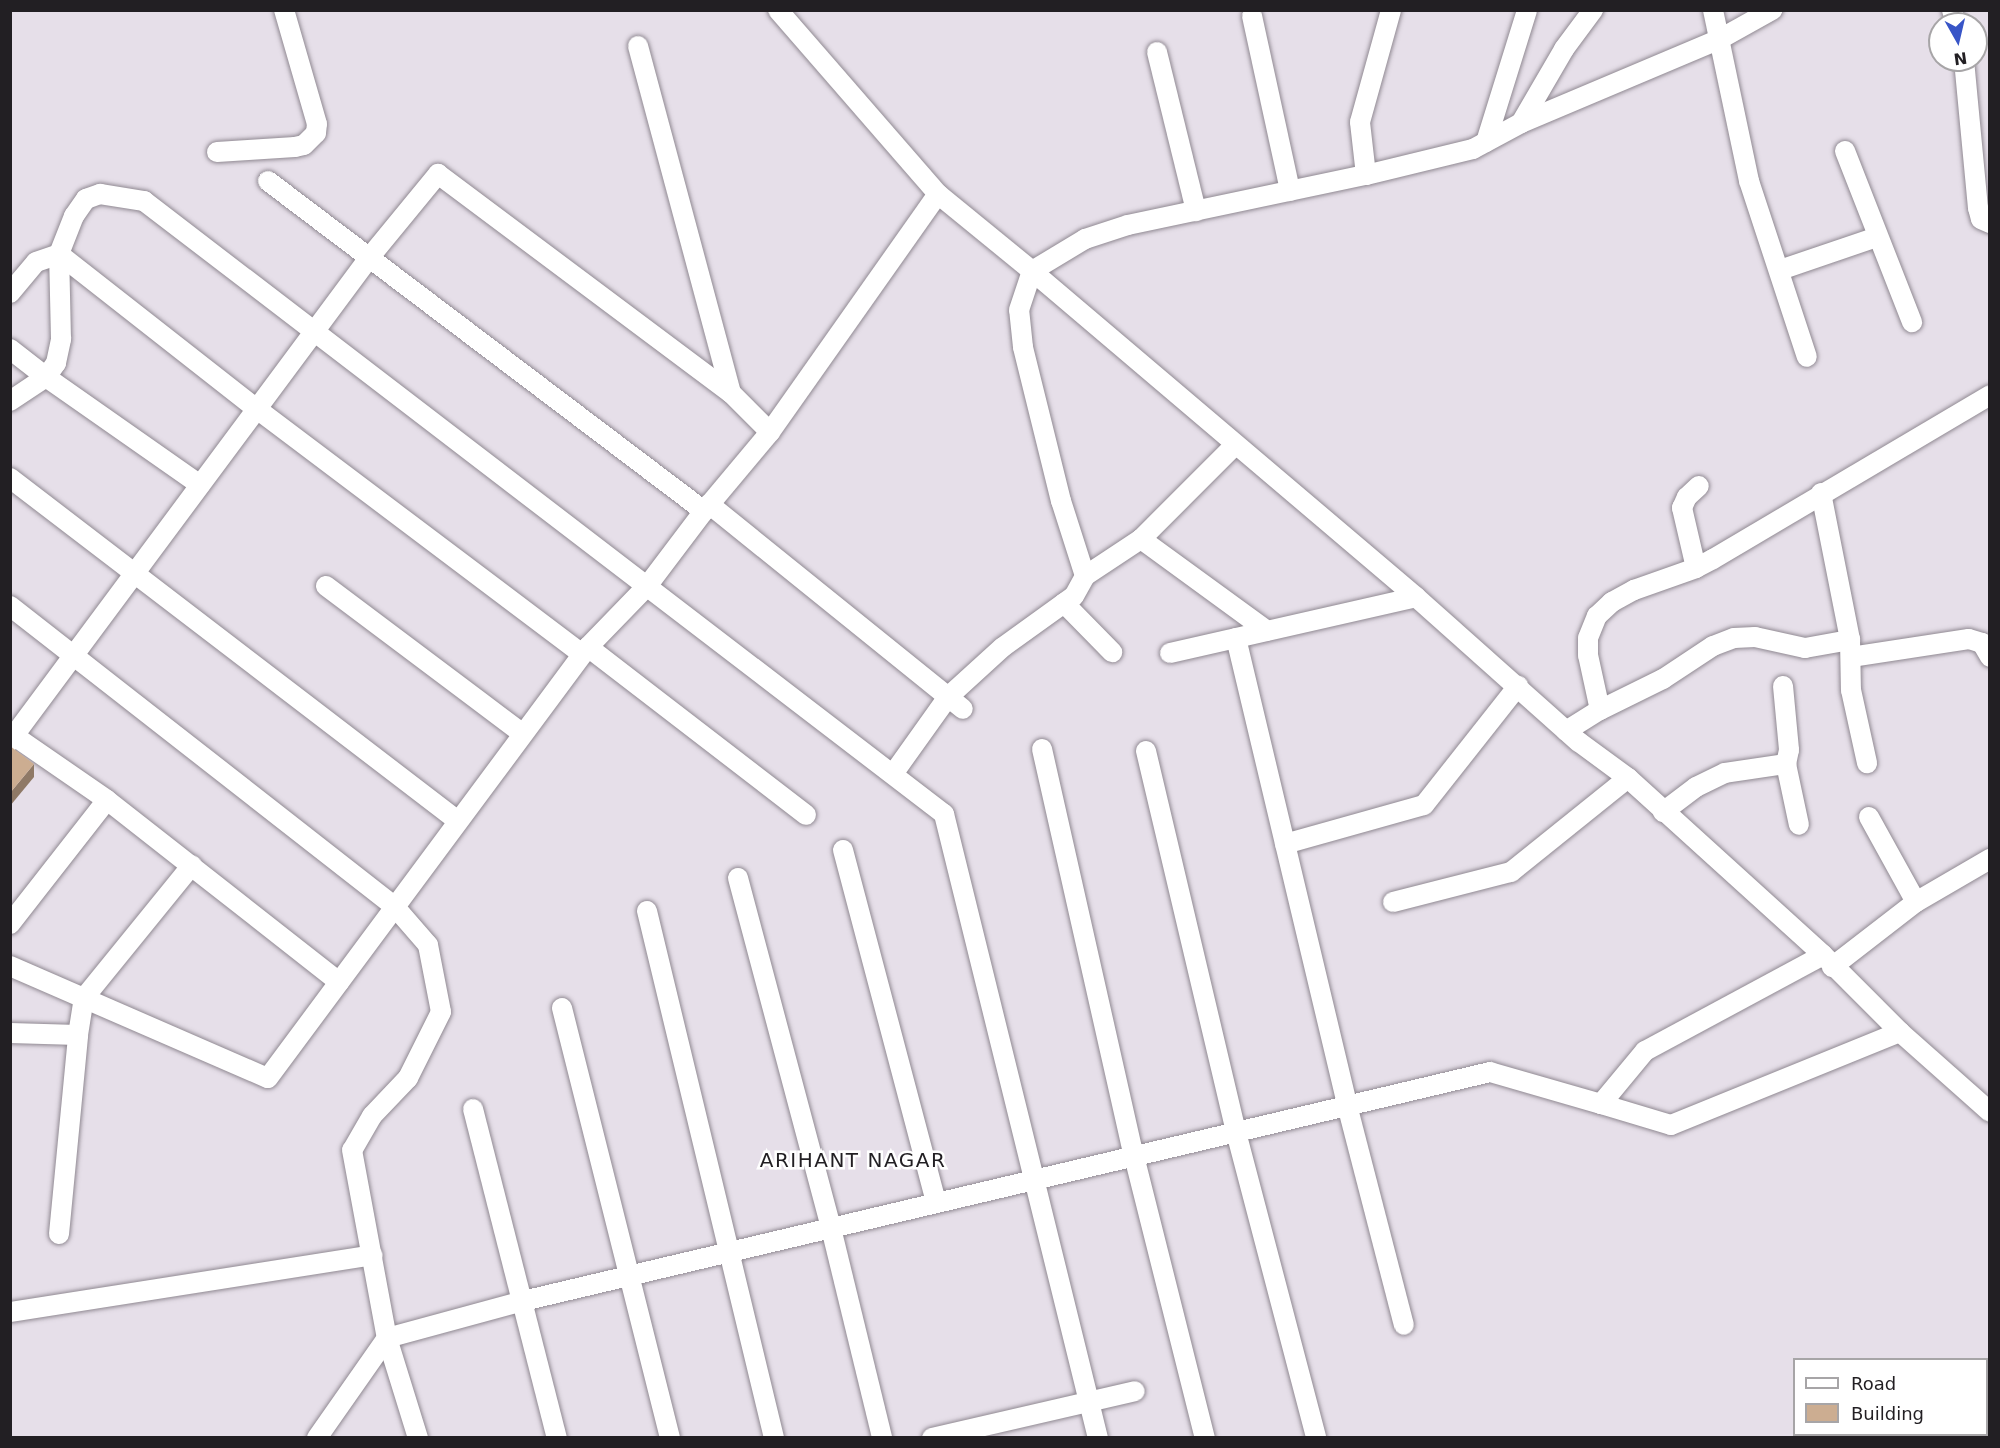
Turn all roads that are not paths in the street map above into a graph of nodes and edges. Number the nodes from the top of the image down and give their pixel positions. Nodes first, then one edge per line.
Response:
1 (284, 10) edge
2 (778, 10) edge
3 (1391, 10) edge
4 (1527, 10) edge
5 (1593, 10) edge
6 (1713, 10) edge
7 (1772, 10) edge
8 (1252, 16) dead end
9 (1720, 39) junction
10 (638, 46) dead end
11 (1157, 52) dead end
12 (1965, 72) edge
13 (1521, 123) junction
14 (1486, 142) junction
15 (1845, 151) dead end
16 (217, 152) dead end
17 (1366, 175) junction
18 (268, 181) dead end
19 (1290, 191) junction
20 (938, 194) junction
21 (1196, 211) junction
22 (1989, 223) edge
23 (1877, 237) junction
24 (59, 254) junction
25 (369, 258) junction
26 (1780, 270) junction
27 (1032, 271) junction
28 (10, 293) edge
29 (1912, 322) dead end
30 (314, 331) junction
31 (10, 349) edge
32 (1807, 357) dead end
33 (46, 377) junction
34 (731, 393) junction
35 (1989, 395) edge
36 (10, 401) edge
37 (257, 408) junction
38 (770, 432) junction
39 (1235, 445) junction
40 (10, 478) edge
41 (200, 485) junction
42 (1699, 486) dead end
43 (1821, 493) junction
44 (706, 508) junction
45 (1141, 539) junction
46 (1696, 568) junction
47 (136, 572) junction
48 (1085, 576) junction
49 (648, 585) junction
50 (326, 586) dead end
51 (1416, 597) junction
52 (1064, 603) junction
53 (10, 606) edge
54 (1267, 631) junction
55 (1236, 638) junction
56 (1850, 649) junction
57 (585, 650) junction
58 (1112, 652) dead end
59 (1170, 653) dead end
60 (74, 655) junction
61 (1989, 657) edge
62 (1518, 686) junction
63 (1783, 686) dead end
64 (956, 703) junction
65 (1600, 710) junction
66 (1566, 730) junction
67 (523, 734) junction
68 (12, 736) edge
69 (1041, 749) dead end
70 (1146, 752) dead end
71 (1867, 763) dead end
72 (1786, 764) junction
73 (893, 774) junction
74 (1629, 778) junction
75 (107, 800) junction
76 (1663, 812) junction
77 (806, 815) dead end
78 (1869, 817) dead end
79 (458, 821) junction
80 (1799, 825) dead end
81 (1285, 844) junction
82 (843, 850) dead end
83 (1989, 859) edge
84 (192, 865) junction
85 (738, 878) dead end
86 (1393, 902) dead end
87 (1916, 902) junction
88 (395, 907) junction
89 (647, 911) dead end
90 (10, 924) edge
91 (1827, 961) junction
92 (10, 966) edge
93 (339, 982) junction
94 (84, 998) junction
95 (562, 1008) dead end
96 (1900, 1032) junction
97 (10, 1033) edge
98 (78, 1035) junction
99 (1601, 1104) junction
100 (1347, 1105) junction
101 (473, 1109) dead end
102 (1989, 1112) edge
103 (1236, 1132) junction
104 (1134, 1156) junction
105 (1034, 1179) junction
106 (936, 1203) junction
107 (831, 1227) junction
108 (59, 1234) dead end
109 (730, 1252) junction
110 (373, 1255) junction
111 (628, 1276) junction
112 (523, 1301) junction
113 (10, 1312) edge
114 (1404, 1325) dead end
115 (387, 1338) junction
116 (1135, 1391) dead end
117 (1089, 1401) junction
118 (985, 1431) edge
119 (317, 1437) edge
120 (418, 1437) edge
121 (557, 1437) edge
122 (670, 1437) edge
123 (774, 1437) edge
124 (882, 1437) edge
125 (932, 1437) edge
126 (1098, 1437) edge
127 (1205, 1437) edge
128 (1316, 1437) edge

1 - 16 street
2 - 20 street
3 - 17 street
4 - 14 street
5 - 13 street
6 - 9 street
7 - 9 street
8 - 19 street
9 - 13 street
9 - 26 street
10 - 34 street
11 - 21 street
12 - 22 street
13 - 14 street
14 - 17 street
15 - 23 street
17 - 19 street
18 - 25 street
19 - 21 street
20 - 27 street
20 - 38 street
21 - 27 street
23 - 26 street
23 - 29 street
24 - 28 street
24 - 30 street
24 - 33 street
24 - 37 street
25 - 30 street
25 - 34 street
25 - 44 street
26 - 32 street
27 - 39 street
27 - 48 street
30 - 37 street
30 - 49 street
31 - 33 street
33 - 36 street
33 - 41 street
34 - 38 street
35 - 43 street
37 - 41 street
37 - 57 street
38 - 44 street
39 - 45 street
39 - 51 street
40 - 47 street
41 - 47 street
42 - 46 street
43 - 46 street
43 - 56 street
44 - 49 street
44 - 64 street
45 - 48 street
45 - 54 street
46 - 65 street
47 - 60 street
47 - 79 street
48 - 52 street
49 - 57 street
49 - 73 street
50 - 67 street
51 - 54 street
51 - 62 street
52 - 58 street
52 - 64 street
53 - 60 street
54 - 55 street
55 - 59 street
55 - 81 street
56 - 61 street
56 - 65 street
56 - 71 street
57 - 67 street
57 - 77 street
60 - 68 street
60 - 88 street
62 - 66 street
62 - 81 street
63 - 72 street
64 - 73 street
65 - 66 street
66 - 74 street
67 - 79 street
68 - 75 street
69 - 104 street
70 - 103 street
72 - 76 street
72 - 80 street
73 - 105 street
74 - 76 street
74 - 86 street
75 - 84 street
75 - 90 street
76 - 91 street
78 - 87 street
79 - 88 street
81 - 100 street
82 - 106 street
83 - 87 street
84 - 93 street
84 - 94 street
85 - 107 street
87 - 91 street
88 - 93 street
88 - 110 street
89 - 109 street
91 - 96 street
91 - 99 street
92 - 94 street
93 - 94 street
94 - 98 street
95 - 111 street
96 - 99 street
96 - 102 street
97 - 98 street
98 - 108 street
99 - 100 street
100 - 103 street
100 - 114 street
101 - 112 street
103 - 104 street
103 - 128 street
104 - 105 street
104 - 127 street
105 - 106 street
105 - 117 street
106 - 107 street
107 - 109 street
107 - 124 street
109 - 111 street
109 - 123 street
110 - 113 street
110 - 115 street
111 - 112 street
111 - 122 street
112 - 115 street
112 - 121 street
115 - 119 street
115 - 120 street
116 - 117 street
117 - 118 street
117 - 126 street
118 - 125 street

